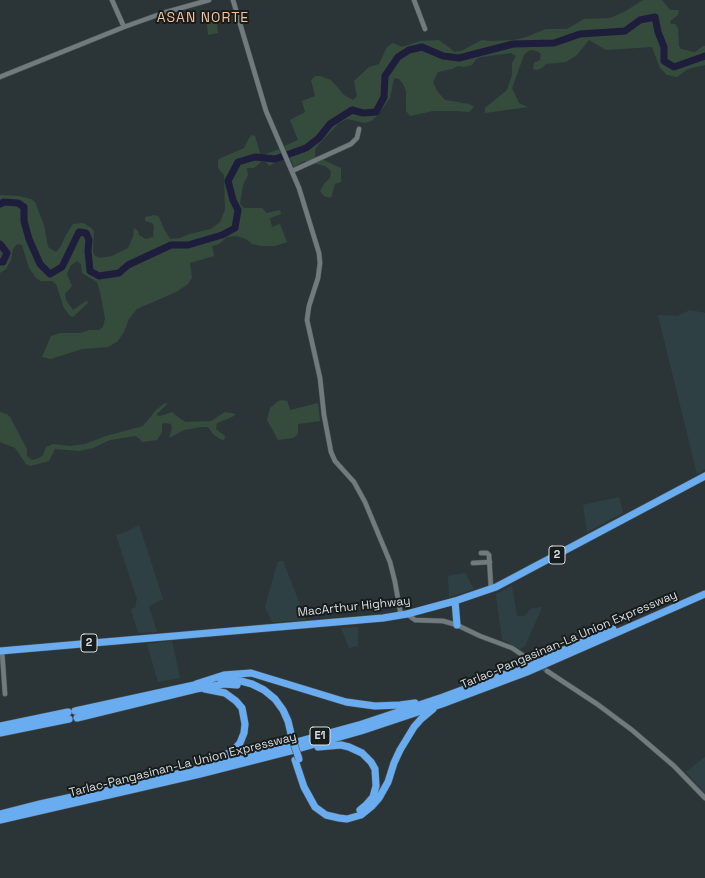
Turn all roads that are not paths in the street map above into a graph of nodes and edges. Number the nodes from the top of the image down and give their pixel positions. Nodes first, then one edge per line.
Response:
1 (112, 0) edge
2 (209, 0) edge
3 (233, 0) edge
4 (414, 0) edge
5 (124, 27) junction
6 (425, 29) dead end
7 (0, 77) edge
8 (359, 129) dead end
9 (292, 172) junction
10 (705, 476) edge
11 (481, 553) dead end
12 (490, 562) junction
13 (473, 563) dead end
14 (491, 589) junction
15 (705, 589) edge
16 (705, 594) edge
17 (455, 601) junction
18 (404, 615) junction
19 (457, 625) junction
20 (1, 651) edge
21 (528, 658) tunnel mouth
22 (546, 671) tunnel mouth
23 (196, 687) junction
24 (5, 694) dead end
25 (442, 701) junction
26 (76, 714) dead end
27 (0, 726) edge
28 (0, 733) edge
29 (294, 750) junction
30 (297, 760) junction
31 (195, 770) junction
32 (705, 798) edge
33 (0, 814) edge
34 (0, 820) edge

1 - 5 street
2 - 5 street
3 - 9 street
4 - 6 street
5 - 7 street
8 - 9 street
9 - 18 street
10 - 14 highway, MacArthur Highway / 2
11 - 12 street
12 - 13 street
12 - 14 street
14 - 17 highway, MacArthur Highway / 2
15 - 25 highway, Tarlac-Pangasinan-La Union Expressway / E1
16 - 25 highway, Tarlac-Pangasinan-La Union Expressway / E1
17 - 18 highway, MacArthur Highway / 2
17 - 19 highway
18 - 19 street
18 - 20 highway, MacArthur Highway / 2
19 - 21 street
20 - 24 street
22 - 32 street
23 - 25 highway
23 - 26 highway
23 - 30 highway
23 - 31 highway
25 - 29 highway, Tarlac-Pangasinan-La Union Expressway / E1
25 - 30 highway
25 - 31 highway, Tarlac-Pangasinan-La Union Expressway / E1
27 - 28 highway
29 - 30 highway
29 - 34 highway, Tarlac-Pangasinan-La Union Expressway / E1
31 - 33 highway, Tarlac-Pangasinan-La Union Expressway / E1

